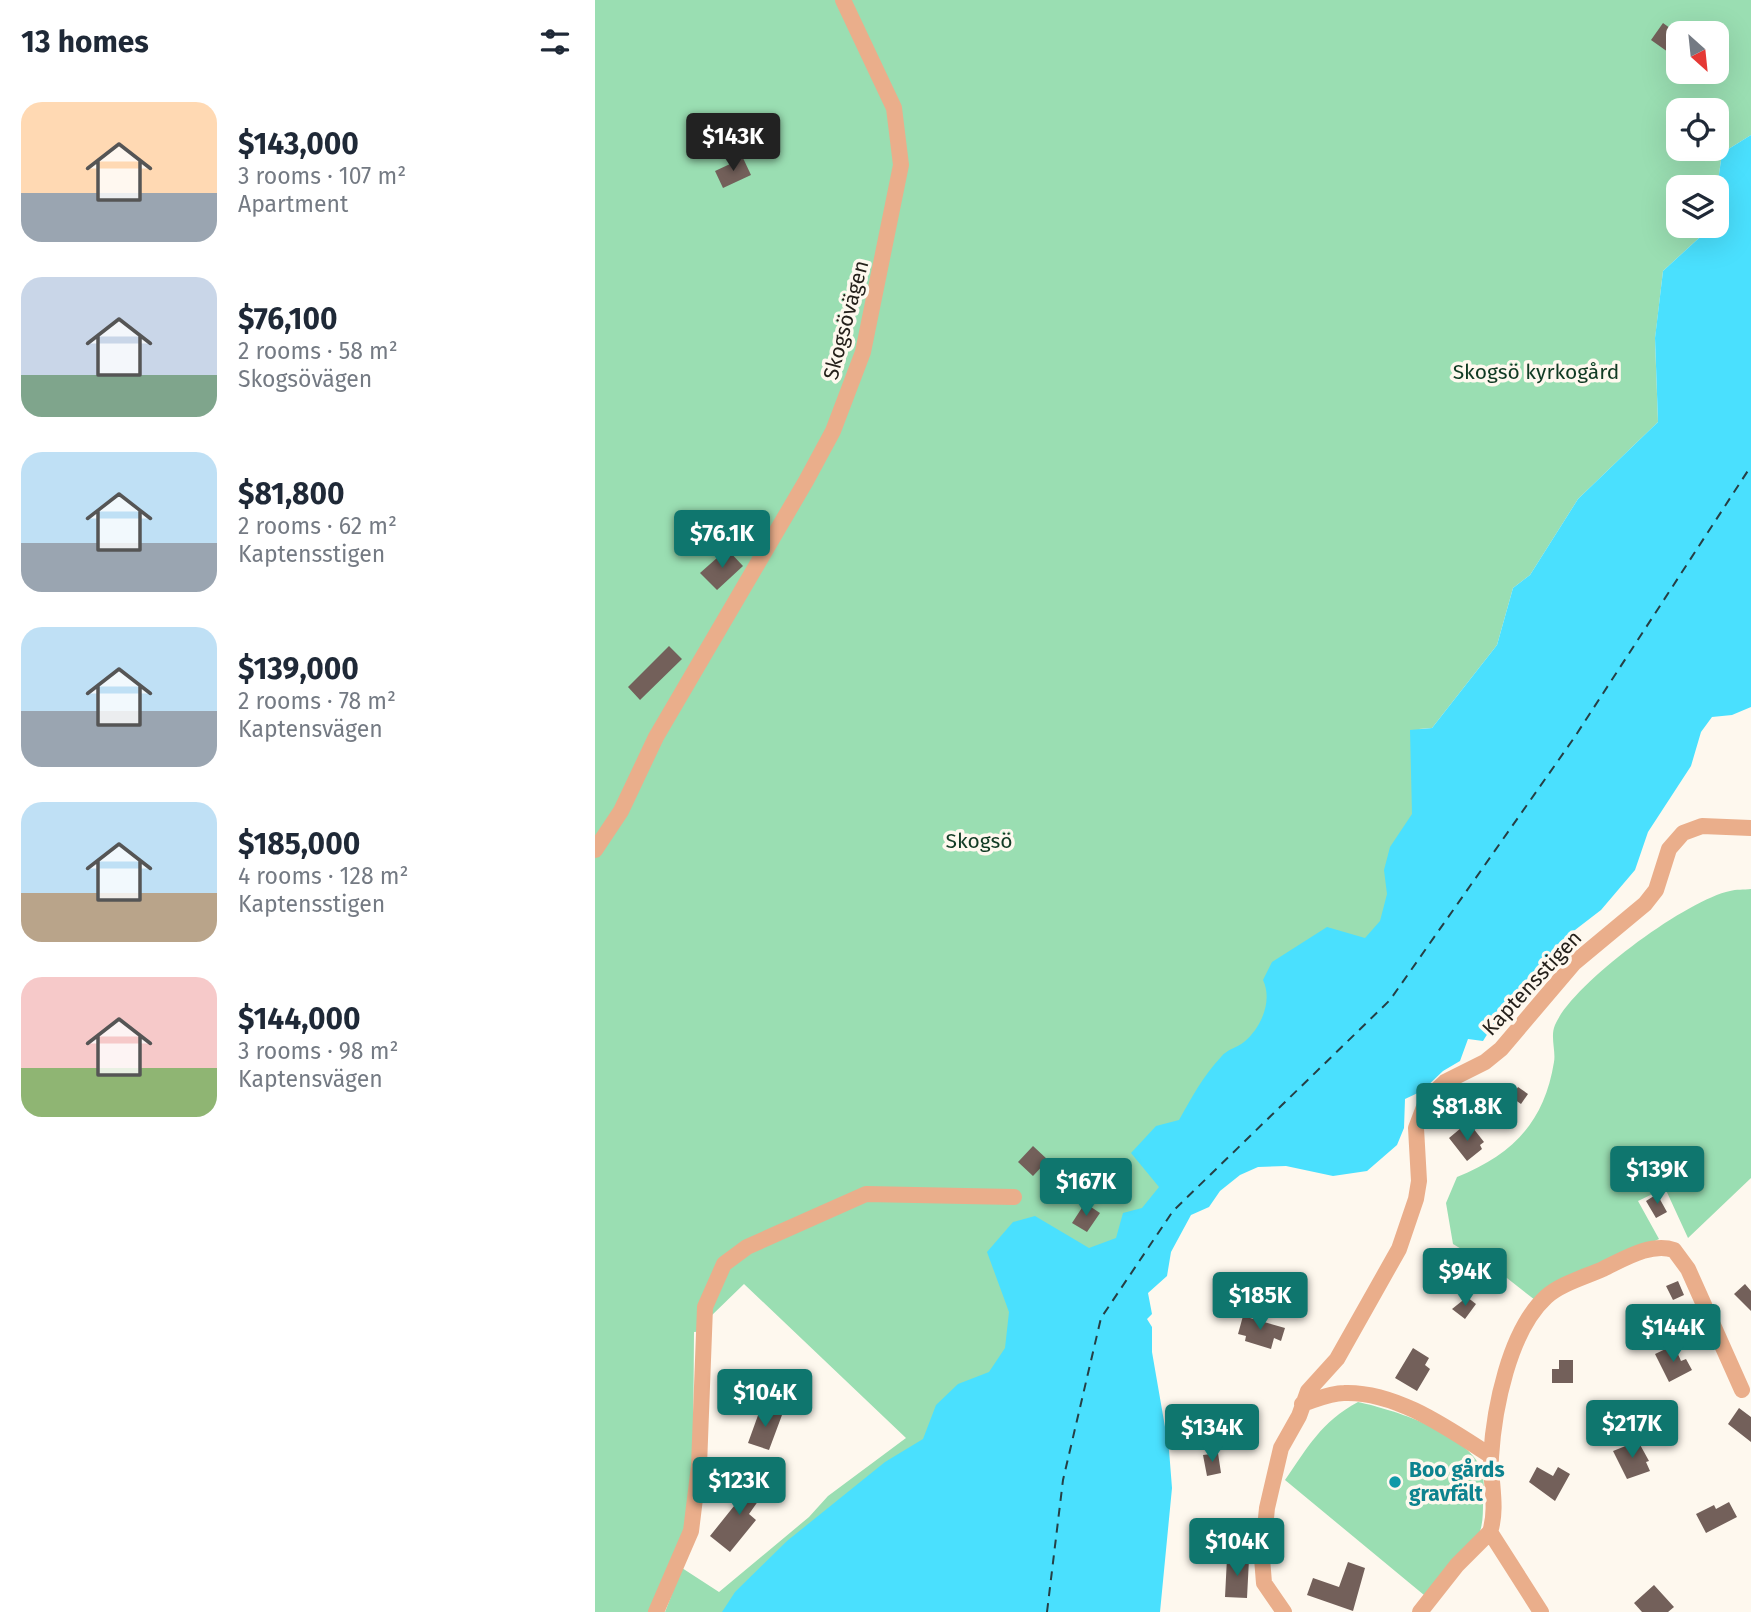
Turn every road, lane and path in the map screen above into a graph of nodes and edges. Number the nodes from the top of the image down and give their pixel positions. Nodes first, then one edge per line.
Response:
1 (843, 0) edge
2 (1751, 828) edge
3 (595, 850) edge
4 (1014, 1197) dead end
5 (1742, 1391) dead end
6 (1302, 1404) junction
7 (1491, 1456) junction
8 (1490, 1532) junction
9 (656, 1612) edge
10 (1284, 1612) edge
11 (1420, 1612) edge
12 (1541, 1612) edge

1 - 3 street, Skogsövägen
2 - 6 street, Kaptensstigen
4 - 9 street
5 - 7 street
6 - 7 street
6 - 10 street, Kaptensstigen
7 - 8 street
8 - 11 street
8 - 12 street

